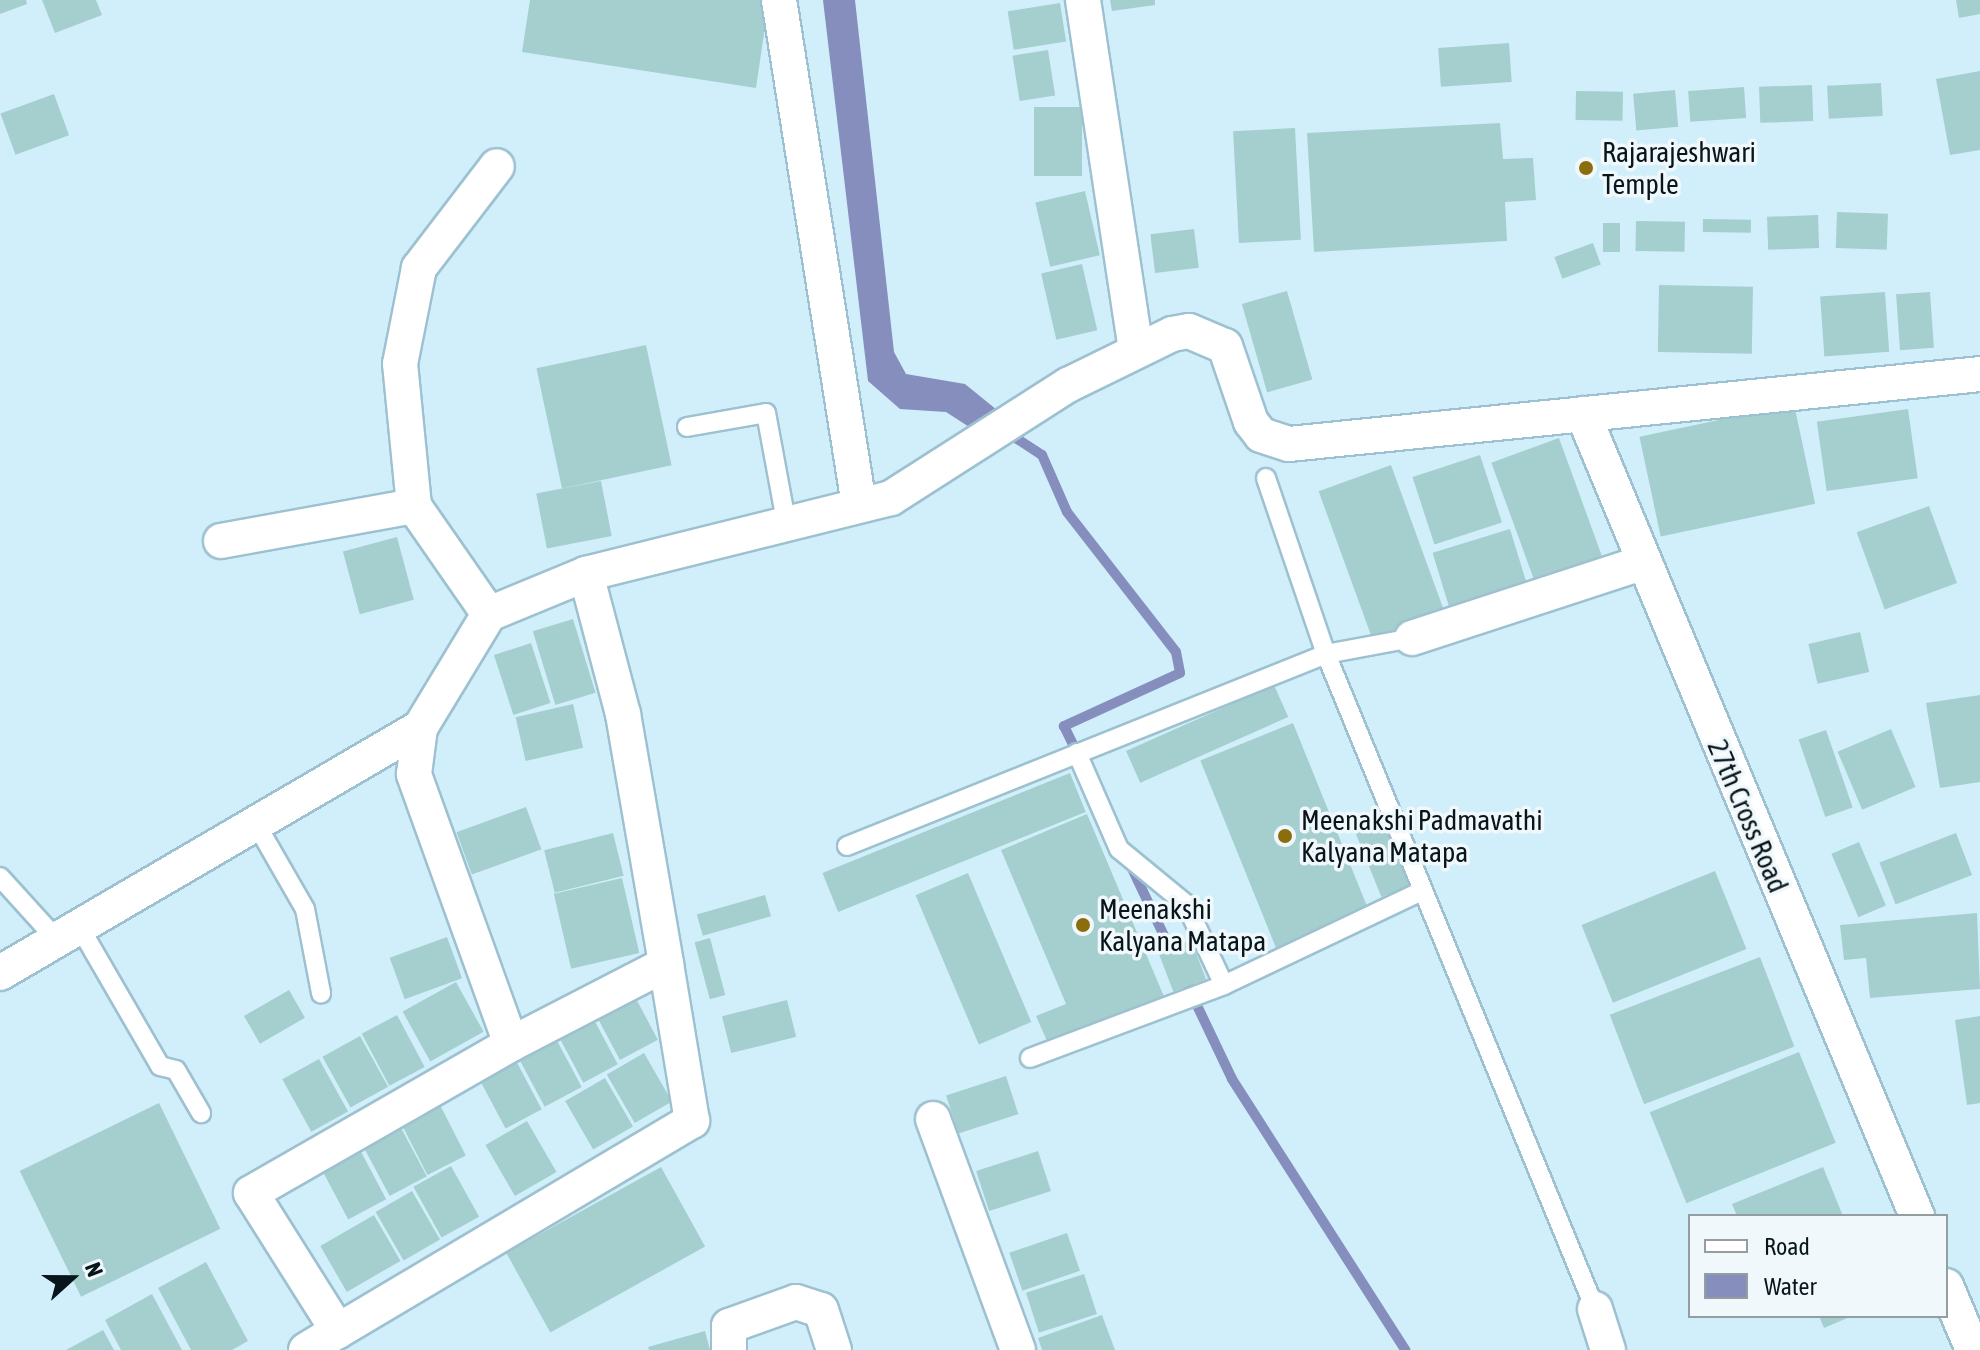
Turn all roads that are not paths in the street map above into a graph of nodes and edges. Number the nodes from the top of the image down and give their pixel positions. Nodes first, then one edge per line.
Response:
1 (779, 0) edge
2 (1083, 0) edge
3 (497, 166) dead end
4 (1136, 350) junction
5 (1980, 374) edge
6 (1583, 414) junction
7 (687, 427) dead end
8 (1266, 478) dead end
9 (859, 505) junction
10 (414, 506) junction
11 (787, 526) junction
12 (221, 541) dead end
13 (1642, 563) junction
14 (586, 574) junction
15 (489, 614) junction
16 (1412, 638) joint
17 (1326, 654) junction
18 (420, 728) junction
19 (1077, 753) junction
20 (255, 822) junction
21 (847, 846) dead end
22 (0, 877) edge
23 (1422, 891) junction
24 (68, 933) junction
25 (666, 964) junction
26 (0, 973) edge
27 (1224, 985) junction
28 (321, 993) dead end
29 (511, 1044) junction
30 (1030, 1058) dead end
31 (201, 1113) dead end
32 (933, 1119) dead end
33 (1916, 1214) edge
34 (1948, 1291) edge
35 (1595, 1309) joint
36 (338, 1331) junction
37 (306, 1350) edge
38 (729, 1350) edge
39 (834, 1350) edge
40 (1018, 1350) edge
41 (1608, 1350) edge
42 (1973, 1350) edge

1 - 9 street
2 - 4 street
3 - 10 street
4 - 6 street
4 - 9 street
5 - 6 street
6 - 13 street, 27th Cross Road
7 - 11 lane
8 - 17 lane
9 - 11 street
10 - 12 street
10 - 15 street
11 - 14 street
13 - 16 street
13 - 33 street, 27th Cross Road
14 - 15 street
14 - 25 street
15 - 18 street
16 - 17 lane
17 - 19 lane
17 - 23 lane
18 - 20 street
18 - 29 street
19 - 21 lane
19 - 27 lane
20 - 24 street
20 - 28 lane
22 - 24 lane
23 - 27 lane
23 - 35 lane
24 - 26 street
24 - 31 lane
25 - 29 street
25 - 36 street
27 - 30 lane
29 - 36 street
32 - 40 street
34 - 42 street
35 - 41 street
36 - 37 street
38 - 39 street

